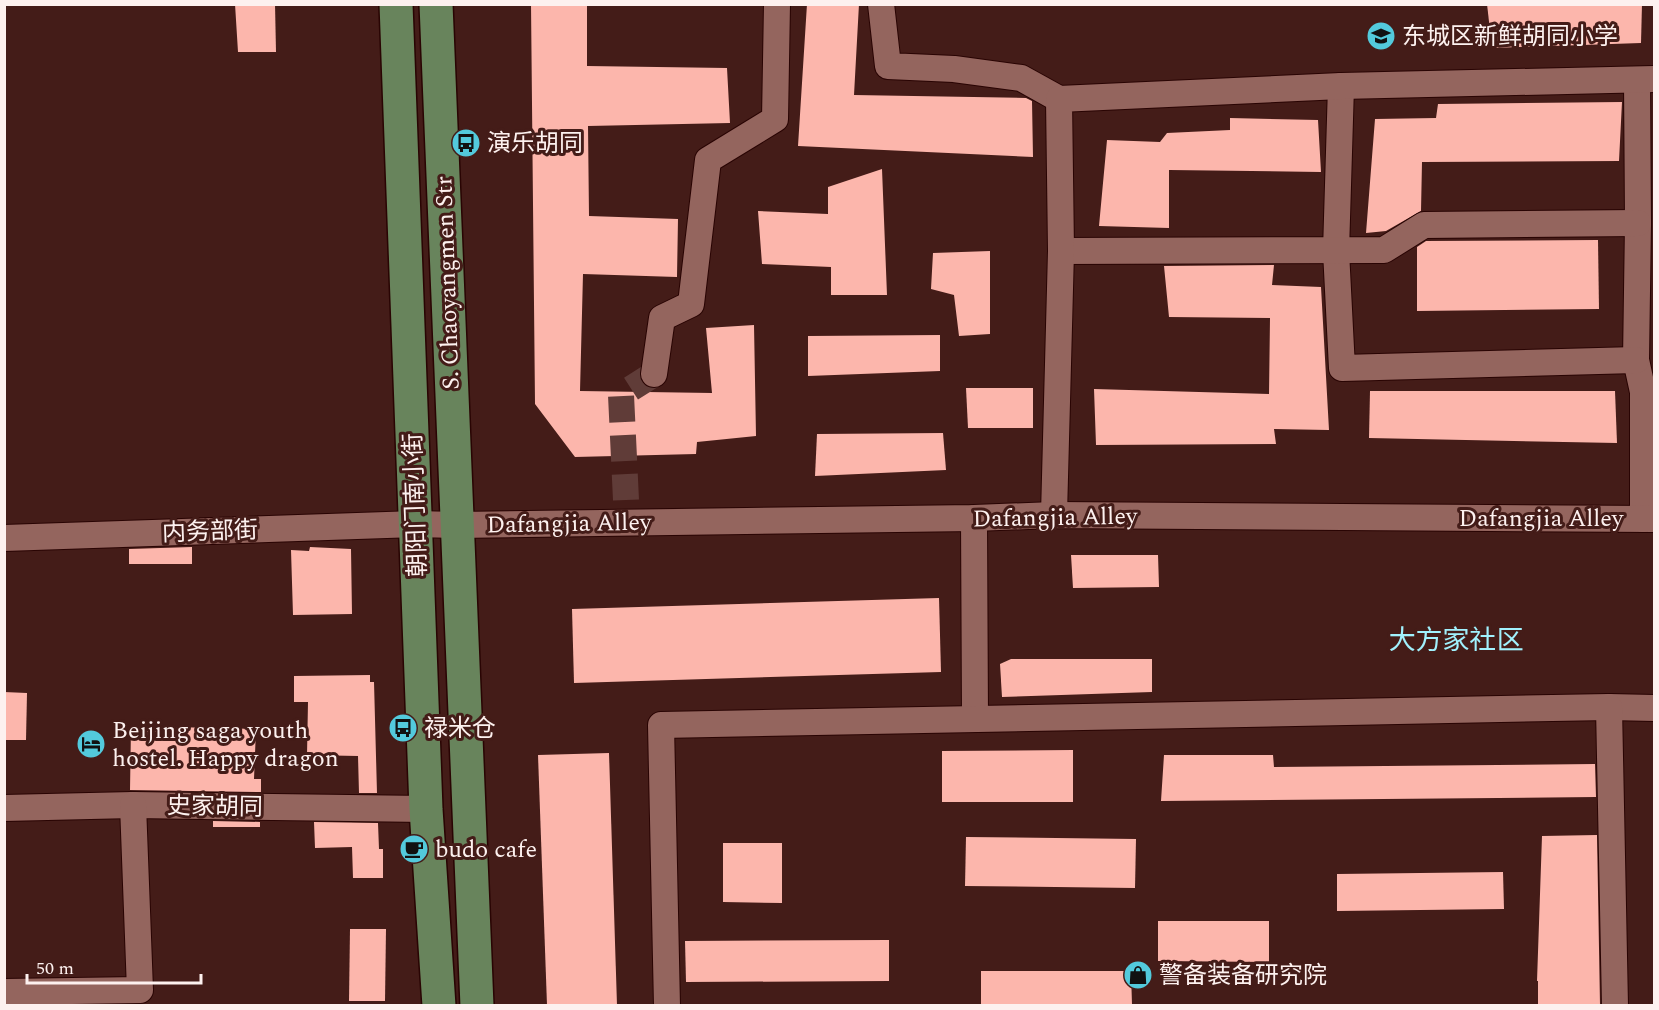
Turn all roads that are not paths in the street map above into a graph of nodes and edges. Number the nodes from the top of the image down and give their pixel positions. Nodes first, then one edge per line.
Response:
1 (396, 4) edge
2 (436, 4) edge
3 (777, 4) edge
4 (881, 4) edge
5 (1646, 79) edge
6 (1341, 86) junction
7 (1059, 99) junction
8 (1638, 223) junction
9 (1061, 251) junction
10 (1336, 251) junction
11 (1636, 360) junction
12 (654, 374) dead end
13 (1054, 515) junction
14 (974, 518) junction
15 (1649, 519) edge
16 (416, 524) junction
17 (456, 525) junction
18 (4, 538) edge
19 (1608, 707) junction
20 (1654, 708) edge
21 (975, 719) junction
22 (133, 806) junction
23 (4, 808) edge
24 (426, 809) junction
25 (4, 992) edge
26 (439, 1005) edge
27 (477, 1005) edge
28 (667, 1005) edge
29 (1615, 1005) edge

1 - 16 main road, 朝阳门南小街
2 - 17 main road, S. Chaoyangmen Str
3 - 12 street
4 - 7 street
5 - 6 street
5 - 8 street
6 - 7 street
6 - 10 street
7 - 9 street
8 - 10 street
8 - 11 street
9 - 10 street
9 - 13 street
10 - 11 street
11 - 15 street
13 - 14 street, Dafangjia Alley
13 - 15 street, Dafangjia Alley
14 - 17 street, Dafangjia Alley
14 - 21 street
16 - 17 street, Dafangjia Alley
16 - 18 street, 内务部街
16 - 24 main road, 朝阳门南小街
17 - 27 main road, 朝阳门南小街
19 - 20 street
19 - 21 street
19 - 29 street
21 - 28 street
22 - 23 street, 史家胡同
22 - 24 street, 史家胡同
22 - 25 street
24 - 26 main road, 朝阳门南小街

